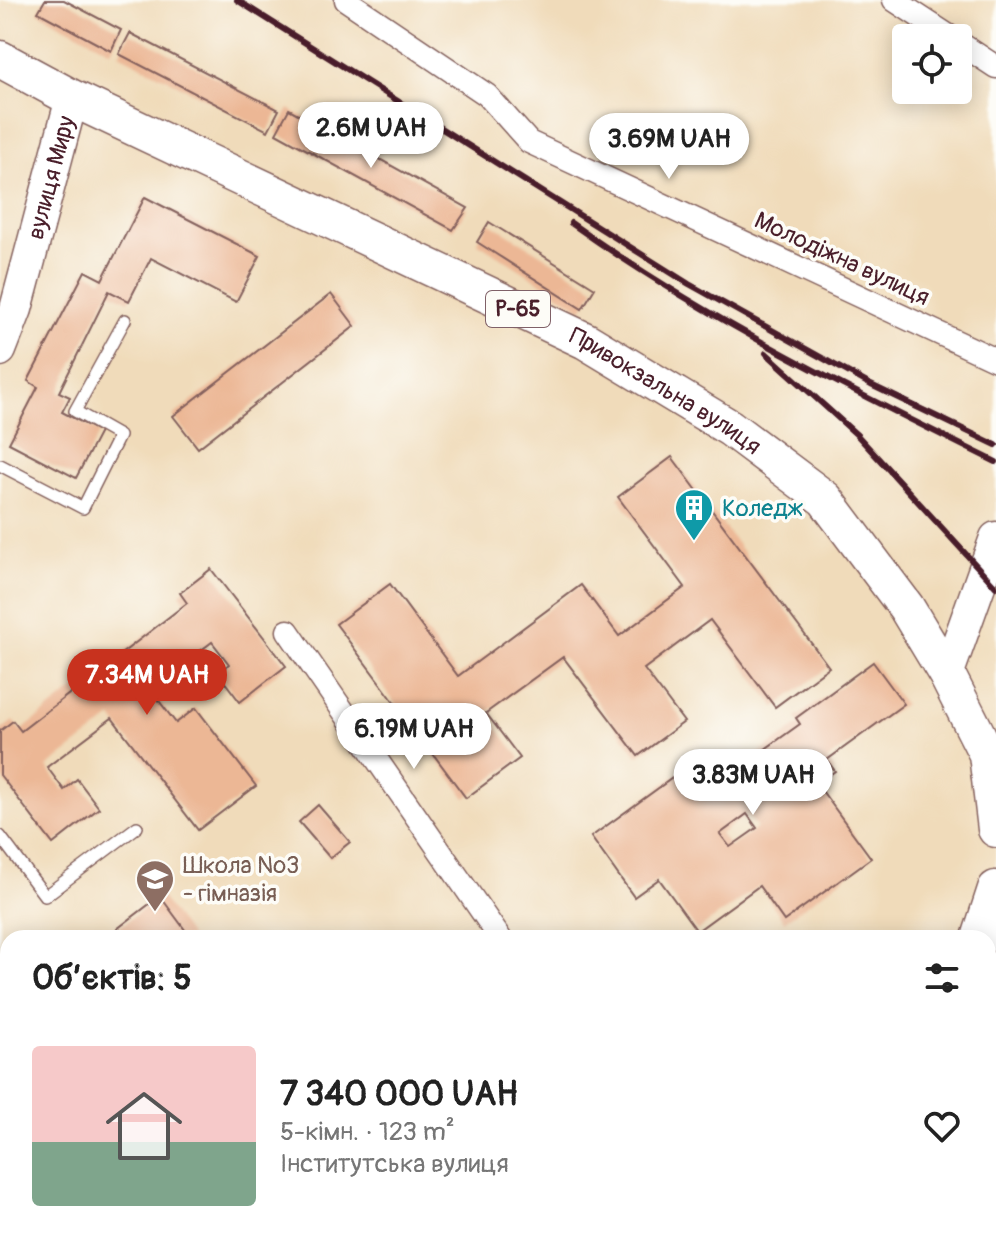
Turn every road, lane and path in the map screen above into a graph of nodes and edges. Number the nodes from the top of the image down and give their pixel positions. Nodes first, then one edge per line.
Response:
1 (346, 0) edge
2 (894, 0) edge
3 (931, 24) edge
4 (972, 51) edge
5 (0, 59) edge
6 (996, 67) edge
7 (72, 98) junction
8 (125, 320) dead end
9 (0, 350) edge
10 (996, 360) edge
11 (0, 465) edge
12 (996, 538) edge
13 (288, 631) dead end
14 (947, 675) junction
15 (137, 827) dead end
16 (996, 829) edge
17 (0, 836) edge
18 (996, 889) edge
19 (494, 930) edge
20 (983, 930) edge

1 - 10 street, Молодіжна вулиця
2 - 3 street
4 - 6 street
5 - 7 main road, Привокзальна вулиця / Р-65
7 - 9 main road, вулиця Миру
7 - 14 main road, Привокзальна вулиця / Р-65
8 - 11 lane
12 - 14 main road
13 - 19 street
14 - 16 main road, Р-65
15 - 17 lane
18 - 20 main road

